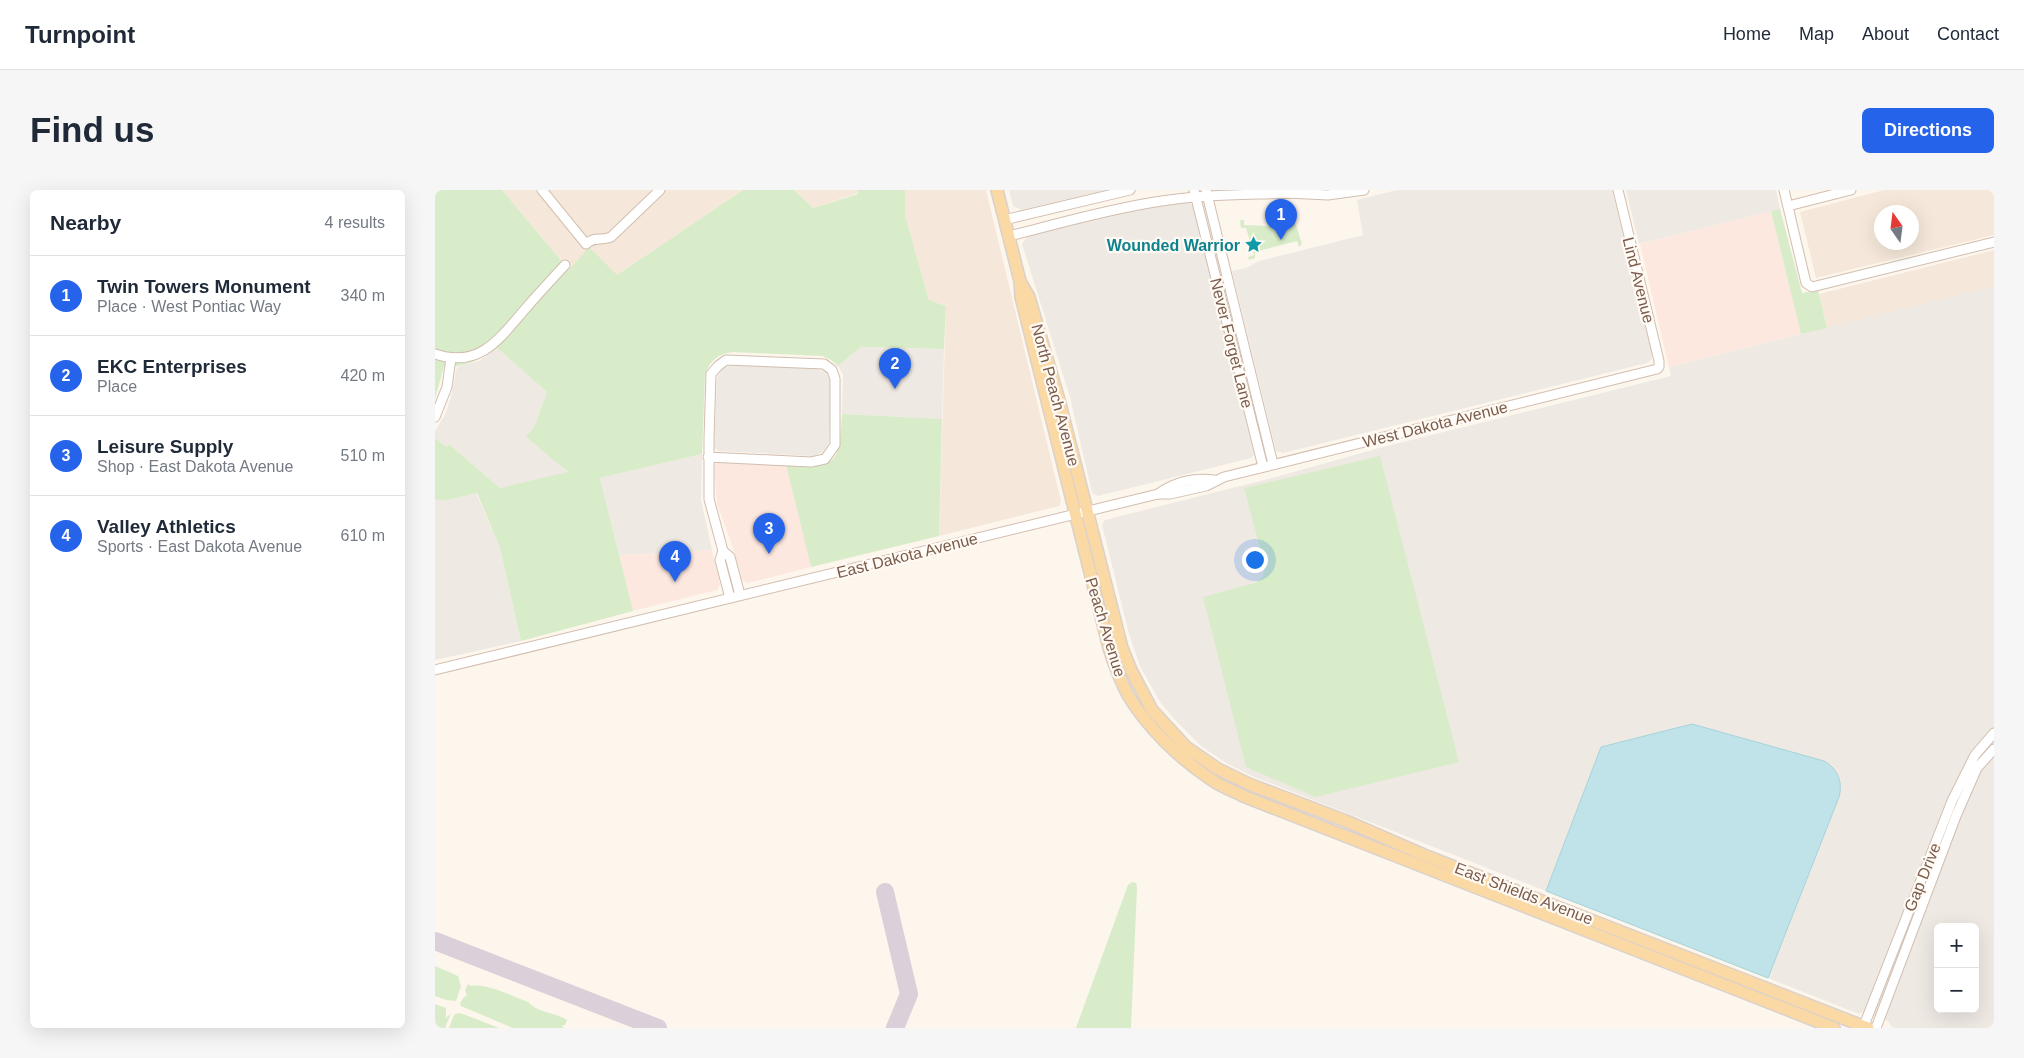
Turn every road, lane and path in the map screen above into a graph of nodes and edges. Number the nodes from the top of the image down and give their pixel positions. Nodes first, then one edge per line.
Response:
1 (542, 190) edge
2 (660, 190) edge
3 (997, 190) edge
4 (1130, 190) edge
5 (1272, 190) edge
6 (1364, 190) edge
7 (1618, 190) edge
8 (1784, 190) edge
9 (1851, 190) edge
10 (1195, 193) edge
11 (1206, 193) edge
12 (1293, 194) junction
13 (1788, 206) junction
14 (1004, 220) junction
15 (1009, 236) junction
16 (1994, 242) edge
17 (565, 265) dead end
18 (1020, 281) junction
19 (435, 354) edge
20 (451, 358) junction
21 (1657, 369) joint
22 (435, 417) edge
23 (708, 456) junction
24 (1273, 464) junction
25 (1263, 467) junction
26 (1087, 510) junction
27 (1074, 514) junction
28 (723, 551) junction
29 (740, 596) junction
30 (730, 598) junction
31 (435, 670) edge
32 (1994, 733) edge
33 (1994, 749) edge
34 (1182, 750) junction
35 (1274, 794) junction
36 (1952, 800) junction
37 (1961, 804) junction
38 (1269, 806) junction
39 (1903, 924) junction
40 (1913, 928) junction
41 (1834, 1028) edge
42 (1865, 1028) edge
43 (1877, 1028) edge

1 - 2 street
3 - 14 main road, North Peach Avenue
4 - 14 street
5 - 12 street
6 - 12 street
7 - 21 street, Lind Avenue
8 - 13 street
9 - 13 street
10 - 11 street
10 - 15 street
10 - 25 street, Never Forget Lane
11 - 12 street
11 - 24 street, Never Forget Lane
13 - 16 street
14 - 15 main road, North Peach Avenue
15 - 18 main road, North Peach Avenue
17 - 20 street
18 - 26 main road, North Peach Avenue
18 - 27 main road, North Peach Avenue
19 - 20 street
20 - 22 street
21 - 24 street, West Dakota Avenue
23 - 23 street
23 - 28 street
24 - 25 street, West Dakota Avenue
25 - 26 street, West Dakota Avenue
26 - 27 street, West Dakota Avenue
26 - 34 main road, Peach Avenue
27 - 29 street, East Dakota Avenue
27 - 34 main road, Peach Avenue
28 - 29 street
28 - 30 street
29 - 30 street, East Dakota Avenue
30 - 31 street, East Dakota Avenue
32 - 36 street, Gap Drive
33 - 37 street, Gap Drive
34 - 35 main road, East Shields Avenue
34 - 38 main road, East Shields Avenue
35 - 38 main road
35 - 42 main road, East Shields Avenue
36 - 37 street
36 - 39 street, Gap Drive
37 - 40 street, Gap Drive
38 - 41 main road, East Shields Avenue
39 - 40 street
39 - 42 street, Gap Drive
40 - 43 street, Gap Drive

